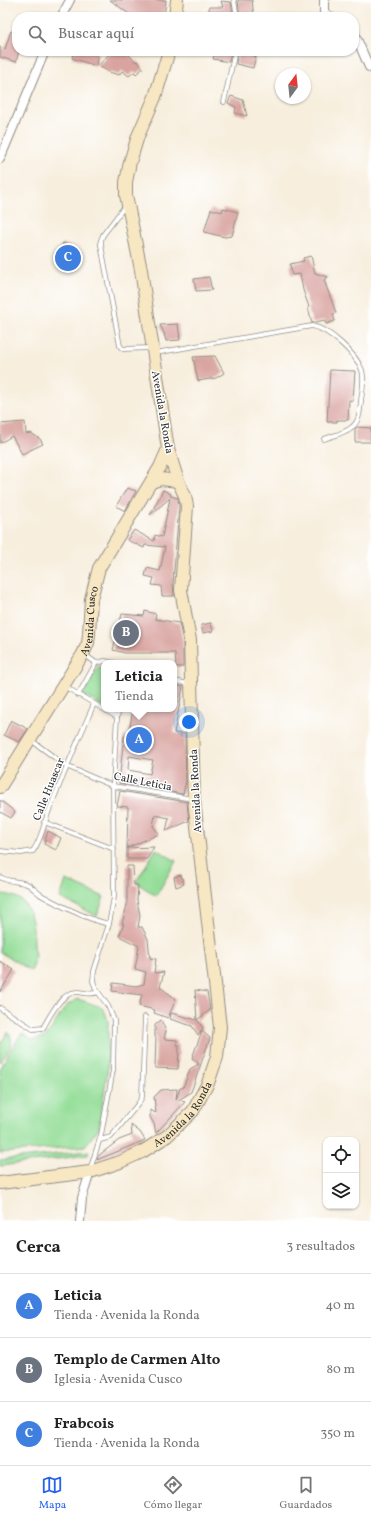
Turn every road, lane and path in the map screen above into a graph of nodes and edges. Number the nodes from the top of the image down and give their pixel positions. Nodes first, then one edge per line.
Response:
1 (70, 0) edge
2 (177, 0) edge
3 (234, 0) edge
4 (324, 0) edge
5 (64, 12) edge
6 (176, 12) edge
7 (236, 12) edge
8 (324, 12) edge
9 (359, 44) edge
10 (43, 56) edge
11 (167, 56) edge
12 (234, 56) edge
13 (371, 68) edge
14 (224, 102) dead end
15 (0, 159) edge
16 (128, 202) junction
17 (153, 351) junction
18 (324, 439) dead end
19 (168, 449) junction
20 (178, 481) junction
21 (151, 482) junction
22 (83, 654) junction
23 (101, 662) edge
24 (96, 663) junction
25 (177, 682) edge
26 (191, 685) junction
27 (64, 686) junction
28 (78, 694) junction
29 (94, 704) junction
30 (101, 708) edge
31 (108, 712) edge
32 (118, 712) edge
33 (117, 717) junction
34 (29, 739) junction
35 (66, 766) junction
36 (114, 786) junction
37 (0, 787) edge
38 (194, 800) junction
39 (44, 822) junction
40 (114, 848) junction
41 (0, 851) edge
42 (0, 876) edge
43 (109, 924) junction
44 (98, 992) junction
45 (0, 1008) edge
46 (144, 1017) dead end
47 (100, 1140) junction
48 (90, 1172) junction
49 (0, 1183) edge
50 (80, 1221) edge

1 - 5 street
2 - 6 main road
3 - 7 lane
4 - 8 street
9 - 13 street
10 - 15 street
11 - 16 main road, Avenida la Ronda
12 - 14 lane
16 - 17 main road, Avenida la Ronda
16 - 17 lane
17 - 18 lane
17 - 19 main road, Avenida la Ronda
19 - 20 main road, Avenida la Ronda
19 - 21 main road, Avenida Cusco
20 - 21 main road
20 - 26 main road, Avenida la Ronda
21 - 22 main road, Avenida Cusco
22 - 24 lane
22 - 27 main road, Avenida Cusco
23 - 24 lane
24 - 28 lane
25 - 26 lane
26 - 38 main road, Avenida la Ronda
27 - 28 lane
27 - 34 main road, Avenida Cusco
28 - 29 lane
29 - 30 lane
29 - 35 lane, Calle Huascar
31 - 33 lane
32 - 33 lane
33 - 36 lane
34 - 35 lane, Calle Leticia
34 - 37 main road, Avenida Cusco
35 - 36 lane, Calle Leticia
35 - 39 lane, Calle Huascar
36 - 38 lane, Calle Leticia
36 - 40 lane
38 - 48 main road, Avenida la Ronda
39 - 40 lane
39 - 41 lane, Calle Huascar
40 - 43 lane
42 - 43 lane
43 - 44 lane
44 - 45 lane
44 - 47 lane
46 - 47 lane
47 - 48 lane
48 - 49 main road, Avenida la Ronda
48 - 50 street

